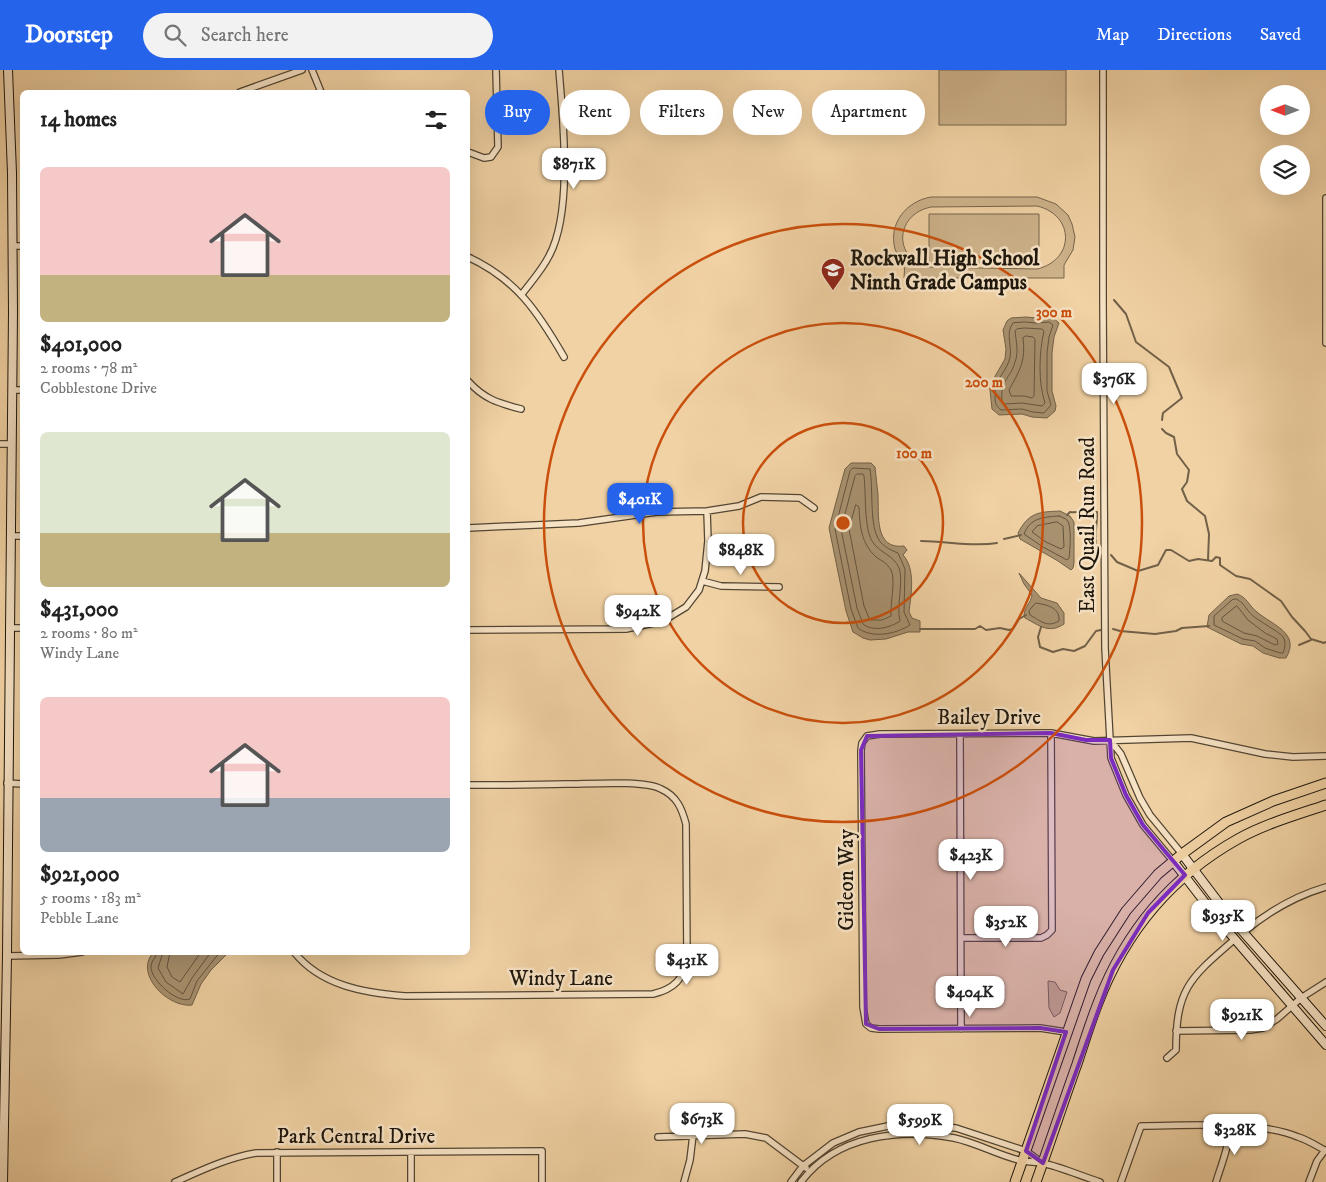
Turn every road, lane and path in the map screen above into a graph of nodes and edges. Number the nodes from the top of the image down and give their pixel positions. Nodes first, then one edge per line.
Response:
1 (8, 70) edge
2 (302, 70) edge
3 (312, 70) edge
4 (496, 70) edge
5 (559, 70) edge
6 (1103, 70) edge
7 (246, 90) edge
8 (320, 90) edge
9 (470, 153) edge
10 (1326, 198) edge
11 (13, 246) junction
12 (20, 246) edge
13 (470, 258) edge
14 (522, 294) junction
15 (1326, 343) edge
16 (564, 357) dead end
17 (470, 383) edge
18 (12, 390) junction
19 (20, 390) edge
20 (521, 409) dead end
21 (0, 444) edge
22 (11, 444) junction
23 (814, 508) dead end
24 (707, 511) junction
25 (470, 528) edge
26 (10, 536) junction
27 (20, 536) edge
28 (702, 581) junction
29 (779, 587) dead end
30 (9, 628) junction
31 (20, 628) edge
32 (470, 630) edge
33 (1051, 733) junction
34 (960, 734) junction
35 (867, 736) joint
36 (1110, 740) junction
37 (1326, 756) edge
38 (7, 783) junction
39 (1326, 783) edge
40 (20, 784) edge
41 (470, 785) edge
42 (1326, 805) edge
43 (1182, 854) junction
44 (1173, 861) junction
45 (1194, 868) junction
46 (1185, 875) junction
47 (1326, 887) edge
48 (1244, 932) junction
49 (961, 938) junction
50 (1235, 939) junction
51 (59, 955) edge
52 (297, 955) edge
53 (7, 956) junction
54 (1326, 982) edge
55 (1302, 998) junction
56 (1293, 1005) junction
57 (1326, 1026) edge
58 (961, 1029) junction
59 (1176, 1031) junction
60 (1066, 1032) junction
61 (1326, 1045) edge
62 (1166, 1058) dead end
63 (2, 1096) edge
64 (1230, 1126) junction
65 (693, 1135) junction
66 (658, 1136) dead end
67 (1326, 1150) edge
68 (1026, 1151) junction
69 (277, 1152) junction
70 (411, 1152) junction
71 (1022, 1161) junction
72 (1043, 1163) junction
73 (803, 1166) junction
74 (809, 1171) junction
75 (2, 1182) edge
76 (175, 1182) edge
77 (277, 1182) edge
78 (411, 1182) edge
79 (542, 1182) edge
80 (684, 1182) edge
81 (791, 1182) edge
82 (801, 1182) edge
83 (1015, 1182) edge
84 (1036, 1182) edge
85 (1100, 1182) edge
86 (1121, 1182) edge
87 (1216, 1182) edge
88 (1309, 1182) edge

1 - 11 main road
2 - 7 street
3 - 8 street
4 - 9 street
5 - 14 street
6 - 36 street, East Quail Run Road
10 - 15 street
11 - 12 street
11 - 18 main road
13 - 14 street
14 - 16 street
17 - 20 street
18 - 19 street
18 - 22 main road
21 - 22 street
22 - 26 main road
23 - 24 street
24 - 25 street
24 - 28 street
26 - 27 street
26 - 30 main road
28 - 29 street
28 - 32 street
30 - 31 street
30 - 38 main road
33 - 34 street, Bailey Drive
33 - 36 street, Bailey Drive
33 - 49 street
34 - 35 street, Bailey Drive
34 - 49 street
35 - 58 street, Gideon Way
36 - 37 street, Bailey Drive
36 - 43 street
36 - 44 street, East Quail Run Road
38 - 40 street
38 - 53 main road
39 - 43 main road
41 - 52 street, Windy Lane
42 - 45 main road
43 - 44 main road
43 - 45 main road
44 - 46 main road, East Quail Run Road
44 - 60 main road
45 - 46 main road
45 - 48 main road
46 - 50 main road, East Quail Run Road
46 - 72 main road
47 - 48 street
48 - 55 main road
49 - 58 street
50 - 56 main road, East Quail Run Road
50 - 59 street
51 - 53 street
53 - 63 main road
54 - 55 street
55 - 56 street
55 - 57 main road
56 - 59 street
56 - 61 main road, East Quail Run Road
58 - 60 street
59 - 62 street
60 - 68 main road
63 - 75 main road
64 - 67 street
64 - 86 street
64 - 87 street
65 - 66 street
65 - 73 street
65 - 80 street
67 - 88 street
68 - 71 main road
68 - 72 street
68 - 73 street
69 - 70 street, Park Central Drive
69 - 76 street, Park Central Drive
69 - 77 street
70 - 78 street
70 - 79 street, Park Central Drive
71 - 72 street
71 - 74 street
71 - 83 main road
72 - 84 main road
72 - 85 street
73 - 74 street
73 - 81 street
74 - 82 street

